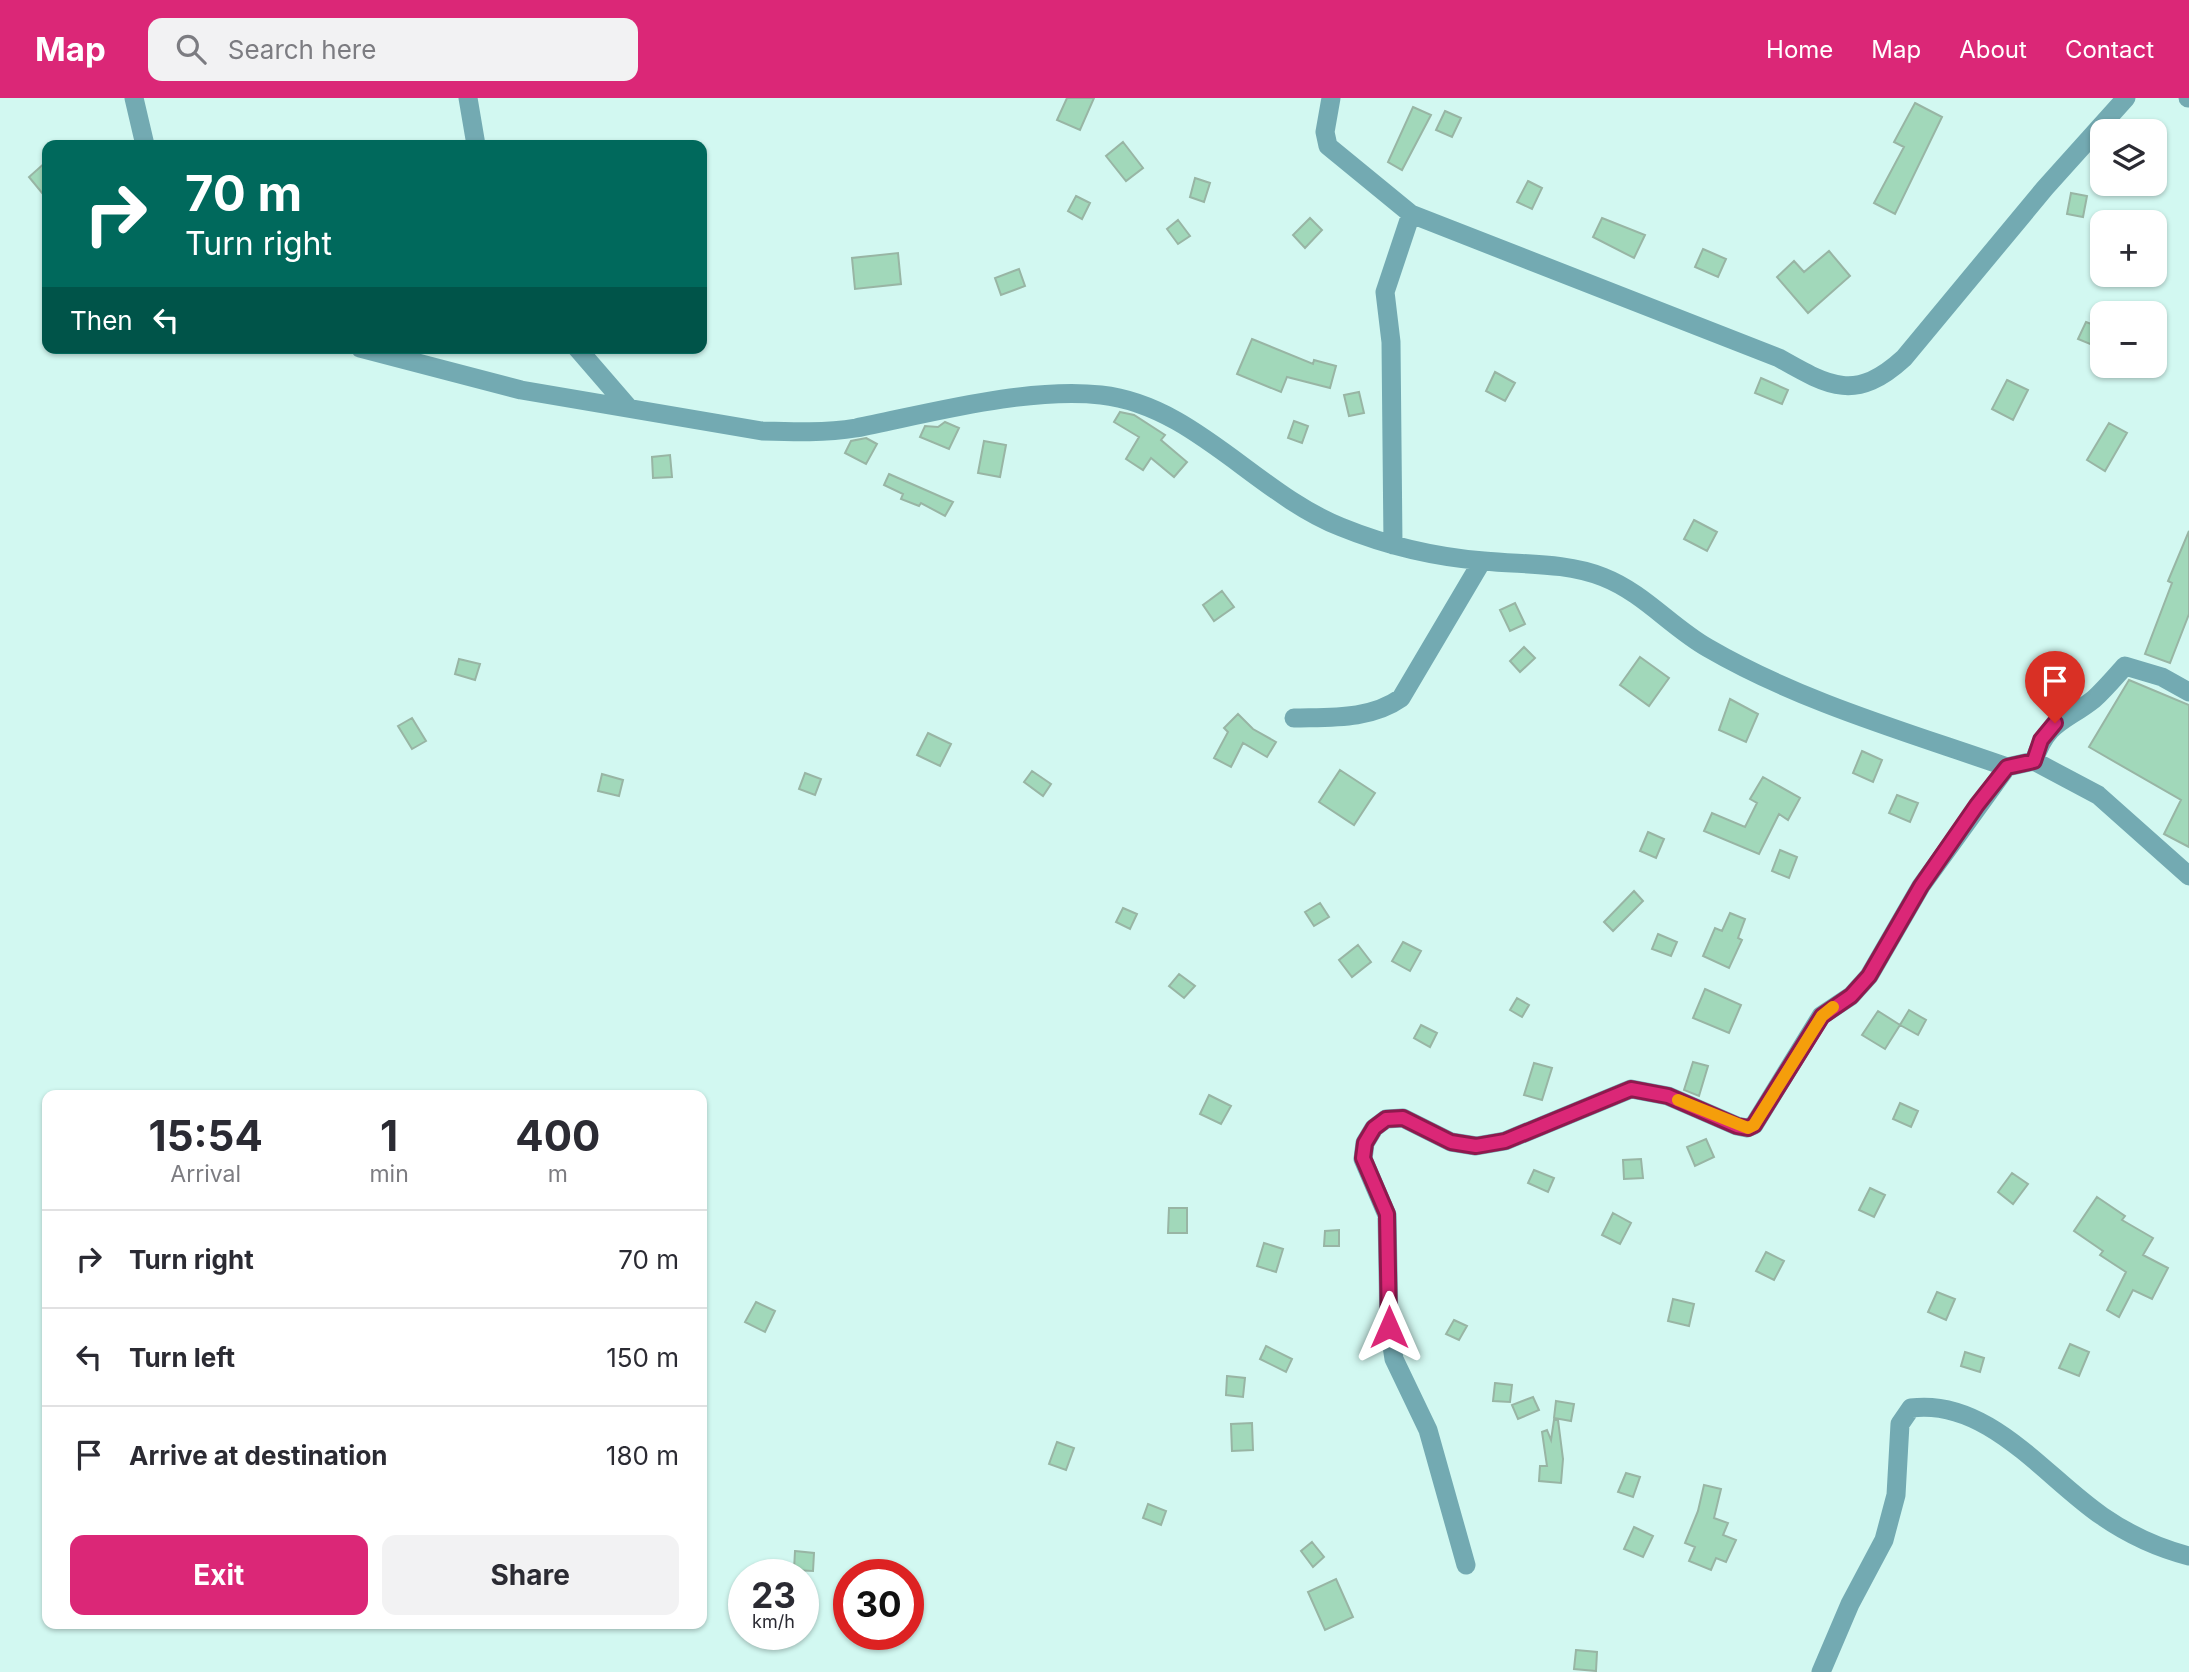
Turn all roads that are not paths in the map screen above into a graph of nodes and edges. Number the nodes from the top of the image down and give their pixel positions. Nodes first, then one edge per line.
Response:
1 (134, 98) edge
2 (468, 98) edge
3 (1331, 98) edge
4 (2126, 98) edge
5 (144, 140) edge
6 (475, 140) edge
7 (1411, 214) junction
8 (383, 354) edge
9 (582, 354) edge
10 (628, 407) junction
11 (1393, 545) junction
12 (1482, 561) junction
13 (2189, 692) edge
14 (1294, 718) dead end
15 (2034, 761) junction
16 (2007, 767) junction
17 (2189, 876) edge
18 (2189, 1556) edge
19 (1466, 1565) dead end
20 (1821, 1672) edge

1 - 5 street
2 - 6 street
3 - 7 street
4 - 7 street
7 - 11 street
8 - 10 street
9 - 10 street
10 - 11 street
11 - 12 street
12 - 14 street
12 - 16 street
13 - 15 street
15 - 16 street
15 - 17 street
16 - 19 street
18 - 20 street

